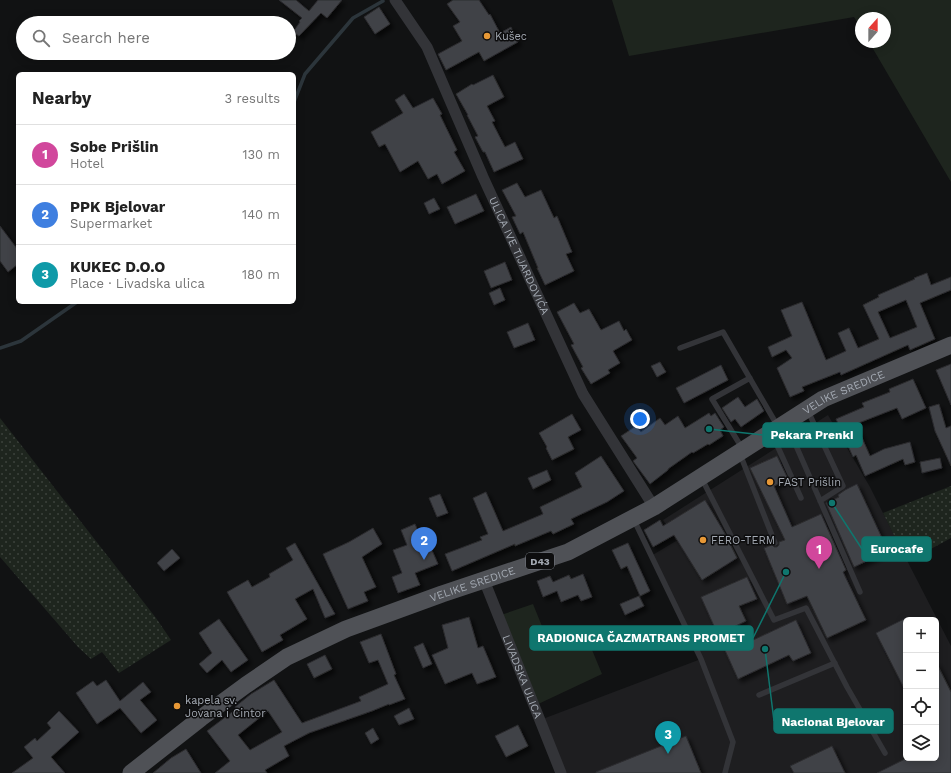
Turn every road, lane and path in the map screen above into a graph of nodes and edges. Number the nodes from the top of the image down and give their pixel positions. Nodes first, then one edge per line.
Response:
1 (395, 0) edge
2 (951, 345) edge
3 (680, 348) dead end
4 (750, 378) junction
5 (807, 409) junction
6 (778, 427) junction
7 (741, 451) junction
8 (701, 477) junction
9 (801, 498) dead end
10 (820, 501) junction
11 (654, 507) junction
12 (633, 518) junction
13 (775, 543) dead end
14 (484, 580) junction
15 (860, 592) dead end
16 (835, 663) junction
17 (759, 695) dead end
18 (885, 753) dead end
19 (131, 773) edge
20 (561, 773) edge
21 (725, 773) edge

1 - 11 street, ULICA IVE TIJARDOVIĆA
2 - 5 main road, VELIKE SREDICE / D43
3 - 4 lane
4 - 6 lane
4 - 7 lane
5 - 6 main road, VELIKE SREDICE / D43
5 - 10 lane
6 - 7 main road, VELIKE SREDICE / D43
6 - 9 lane
6 - 10 lane
7 - 8 main road, VELIKE SREDICE / D43
7 - 13 lane
8 - 11 main road, VELIKE SREDICE / D43
8 - 16 lane
10 - 15 lane
11 - 12 main road, VELIKE SREDICE / D43
12 - 14 main road, VELIKE SREDICE / D43
12 - 21 lane
14 - 19 main road, VELIKE SREDICE / D43
14 - 20 street, LIVADSKA ULICA
16 - 17 lane
16 - 18 lane

